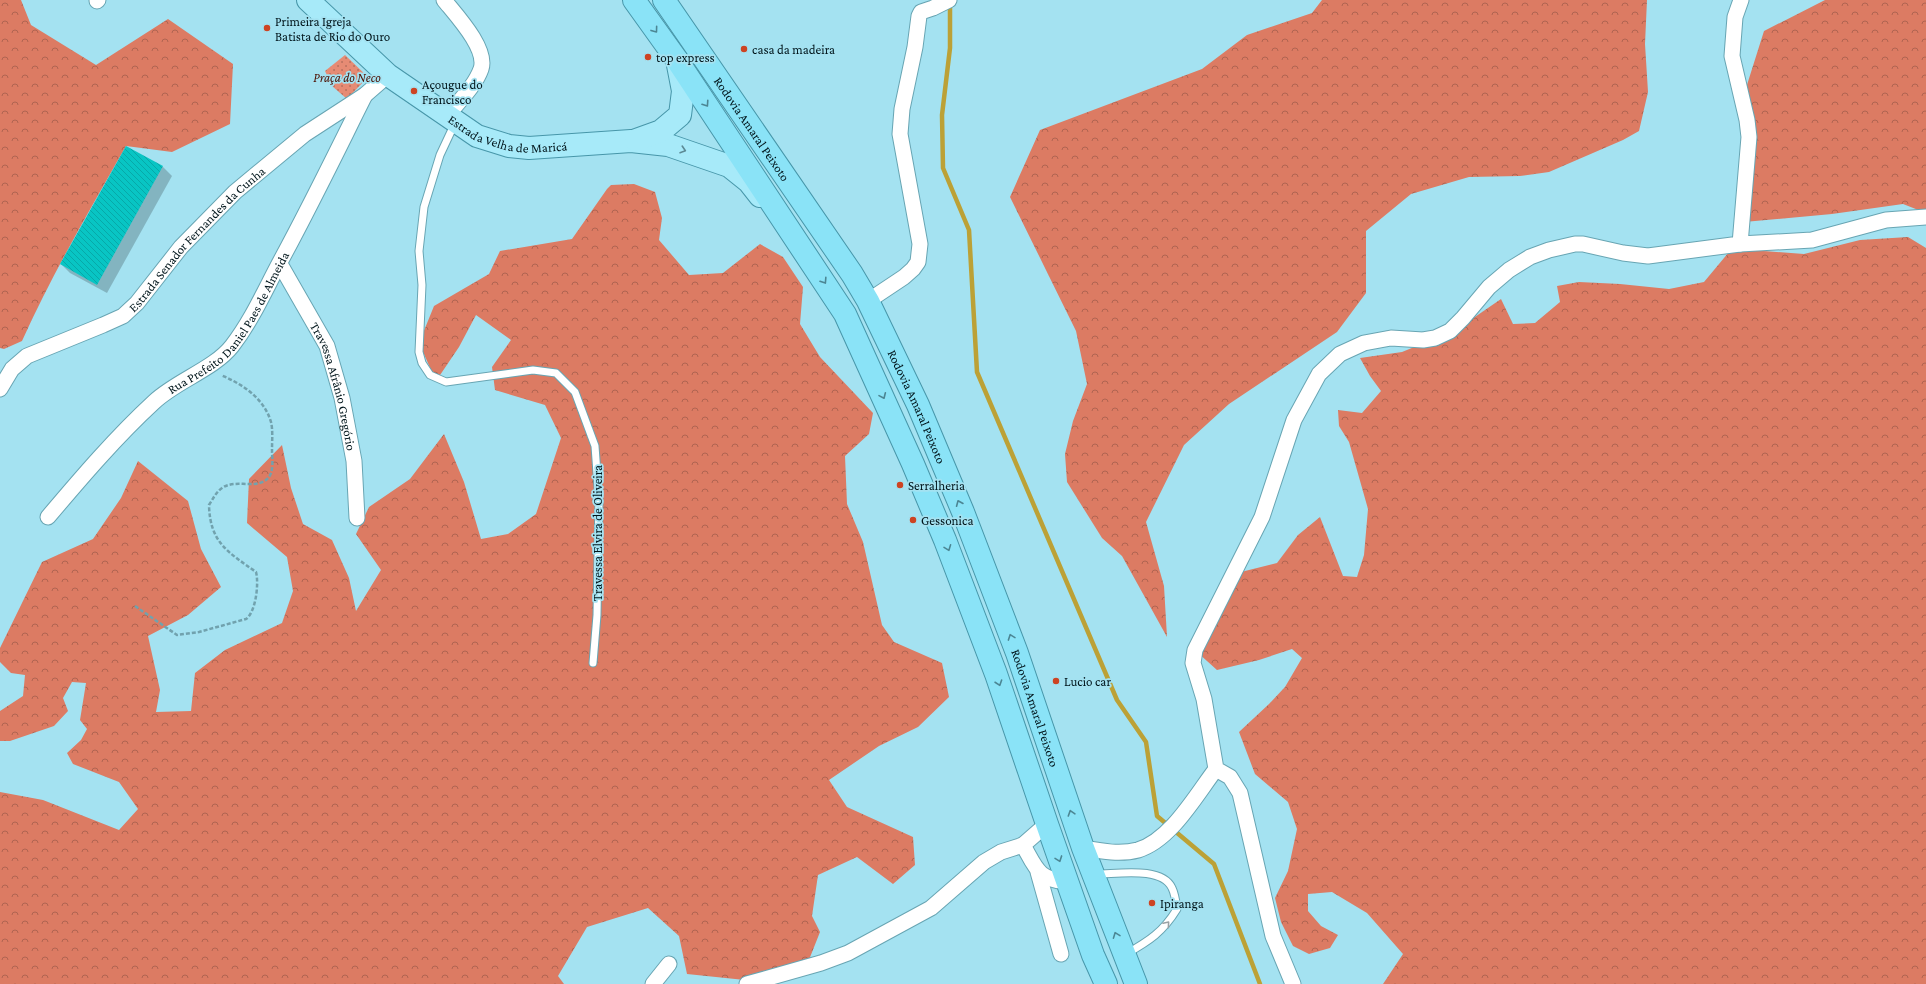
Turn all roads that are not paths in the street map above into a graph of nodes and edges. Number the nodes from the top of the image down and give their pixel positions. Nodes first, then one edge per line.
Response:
1 (308, 0) edge
2 (444, 0) edge
3 (634, 0) edge
4 (664, 0) edge
5 (950, 0) edge
6 (1741, 0) edge
7 (677, 60) junction
8 (388, 75) junction
9 (365, 95) junction
10 (451, 119) junction
11 (631, 141) junction
12 (1926, 217) edge
13 (1740, 244) junction
14 (803, 248) junction
15 (280, 264) junction
16 (868, 301) junction
17 (0, 389) edge
18 (48, 517) dead end
19 (357, 518) dead end
20 (593, 663) dead end
21 (1216, 769) junction
22 (1047, 824) junction
23 (1023, 845) junction
24 (1083, 848) junction
25 (1038, 872) junction
26 (1092, 874) junction
27 (1067, 882) junction
28 (1061, 954) dead end
29 (1124, 955) junction
30 (669, 964) dead end
31 (653, 984) edge
32 (747, 984) edge
33 (1106, 984) edge
34 (1136, 984) edge
35 (1293, 984) edge

1 - 8 main road, Estrada Velha de Maricá
2 - 10 street
3 -> 7 highway, Rodovia Amaral Peixoto
4 - 16 highway, Rodovia Amaral Peixoto
5 - 16 street
6 - 13 street
7 - 11 main road, Estrada Velha de Maricá
7 -> 14 highway, Rodovia Amaral Peixoto
8 - 9 street, Estrada Senador Fernandes da Cunha
8 - 10 main road, Estrada Velha de Maricá
9 - 15 street, Rua Prefeito Daniel Paes de Almeida
9 - 17 street, Estrada Senador Fernandes da Cunha
10 - 11 main road, Estrada Velha de Maricá
10 - 20 lane, Travessa Elvira de Oliveira
11 -> 14 main road, Estrada Velha de Maricá
12 - 13 street
13 - 21 street
14 -> 22 highway, Rodovia Amaral Peixoto
15 - 18 street, Rua Prefeito Daniel Paes de Almeida
15 - 19 street, Travessa Afrânio Gregório
24 -> 16 highway, Rodovia Amaral Peixoto
21 - 24 street
21 - 35 street
22 - 23 street
22 -> 27 highway, Rodovia Amaral Peixoto
23 - 25 street
23 - 32 street
24 - 26 highway, Rodovia Amaral Peixoto
25 - 27 street
25 - 28 street
29 -> 26 highway, Rodovia Amaral Peixoto
29 -> 26 lane
27 - 33 highway, Rodovia Amaral Peixoto
29 - 34 highway, Rodovia Amaral Peixoto
30 - 31 street

